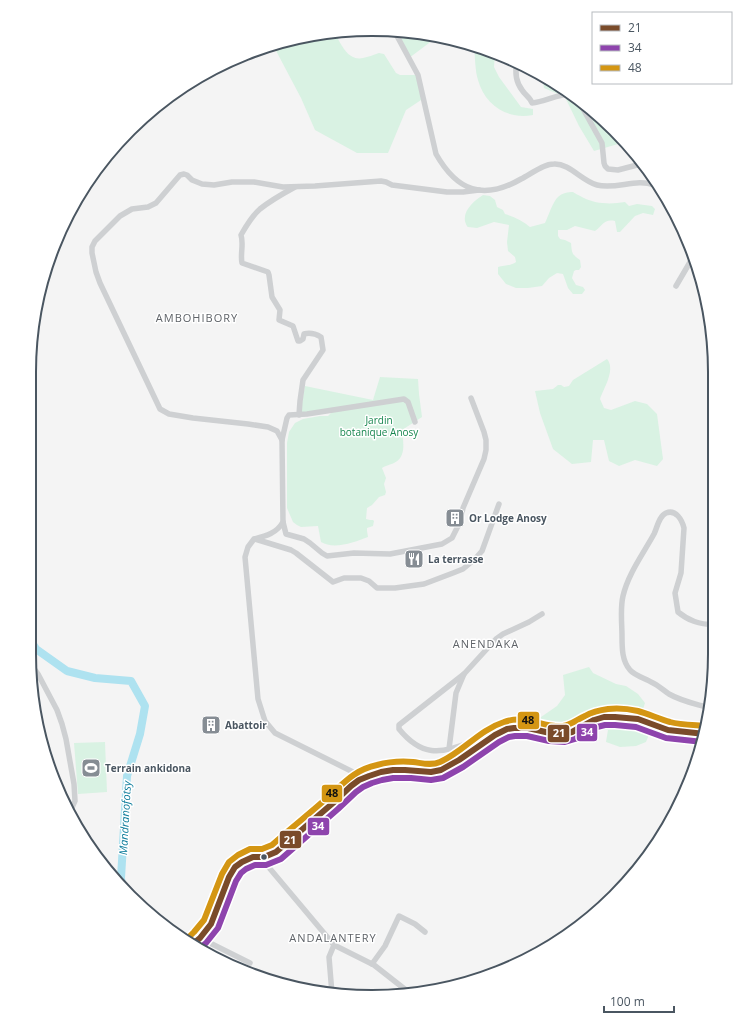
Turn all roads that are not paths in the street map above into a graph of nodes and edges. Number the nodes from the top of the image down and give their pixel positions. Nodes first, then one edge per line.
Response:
1 (398, 37) edge
2 (515, 68) edge
3 (562, 95) edge
4 (584, 111) edge
5 (637, 165) edge
6 (650, 183) edge
7 (297, 186) junction
8 (479, 190) junction
9 (690, 263) edge
10 (676, 286) dead end
11 (472, 398) dead end
12 (299, 415) junction
13 (414, 422) dead end
14 (282, 440) junction
15 (499, 504) dead end
16 (283, 522) junction
17 (254, 539) junction
18 (542, 614) dead end
19 (708, 624) edge
20 (37, 672) edge
21 (464, 674) junction
22 (704, 706) edge
23 (699, 733) edge
24 (495, 735) junction
25 (449, 749) junction
26 (362, 779) junction
27 (73, 806) edge
28 (264, 857) junction
29 (425, 932) dead end
30 (197, 941) edge
31 (199, 942) edge
32 (334, 945) junction
33 (250, 963) dead end
34 (372, 964) junction
35 (331, 987) edge
36 (403, 988) edge

1 - 8 street
2 - 3 street
4 - 5 street
6 - 8 street
7 - 8 street
7 - 12 street
7 - 14 street
9 - 10 street
11 - 16 street
12 - 13 street
12 - 14 street
14 - 16 street
15 - 17 street
16 - 17 street
17 - 26 street
18 - 21 street
19 - 22 street
20 - 27 street
21 - 25 street
21 - 25 street
23 - 24 main road
24 - 25 street
24 - 26 main road
26 - 28 main road
28 - 30 main road
28 - 32 street
29 - 34 street
31 - 33 street
32 - 34 street
32 - 35 street
34 - 36 street

